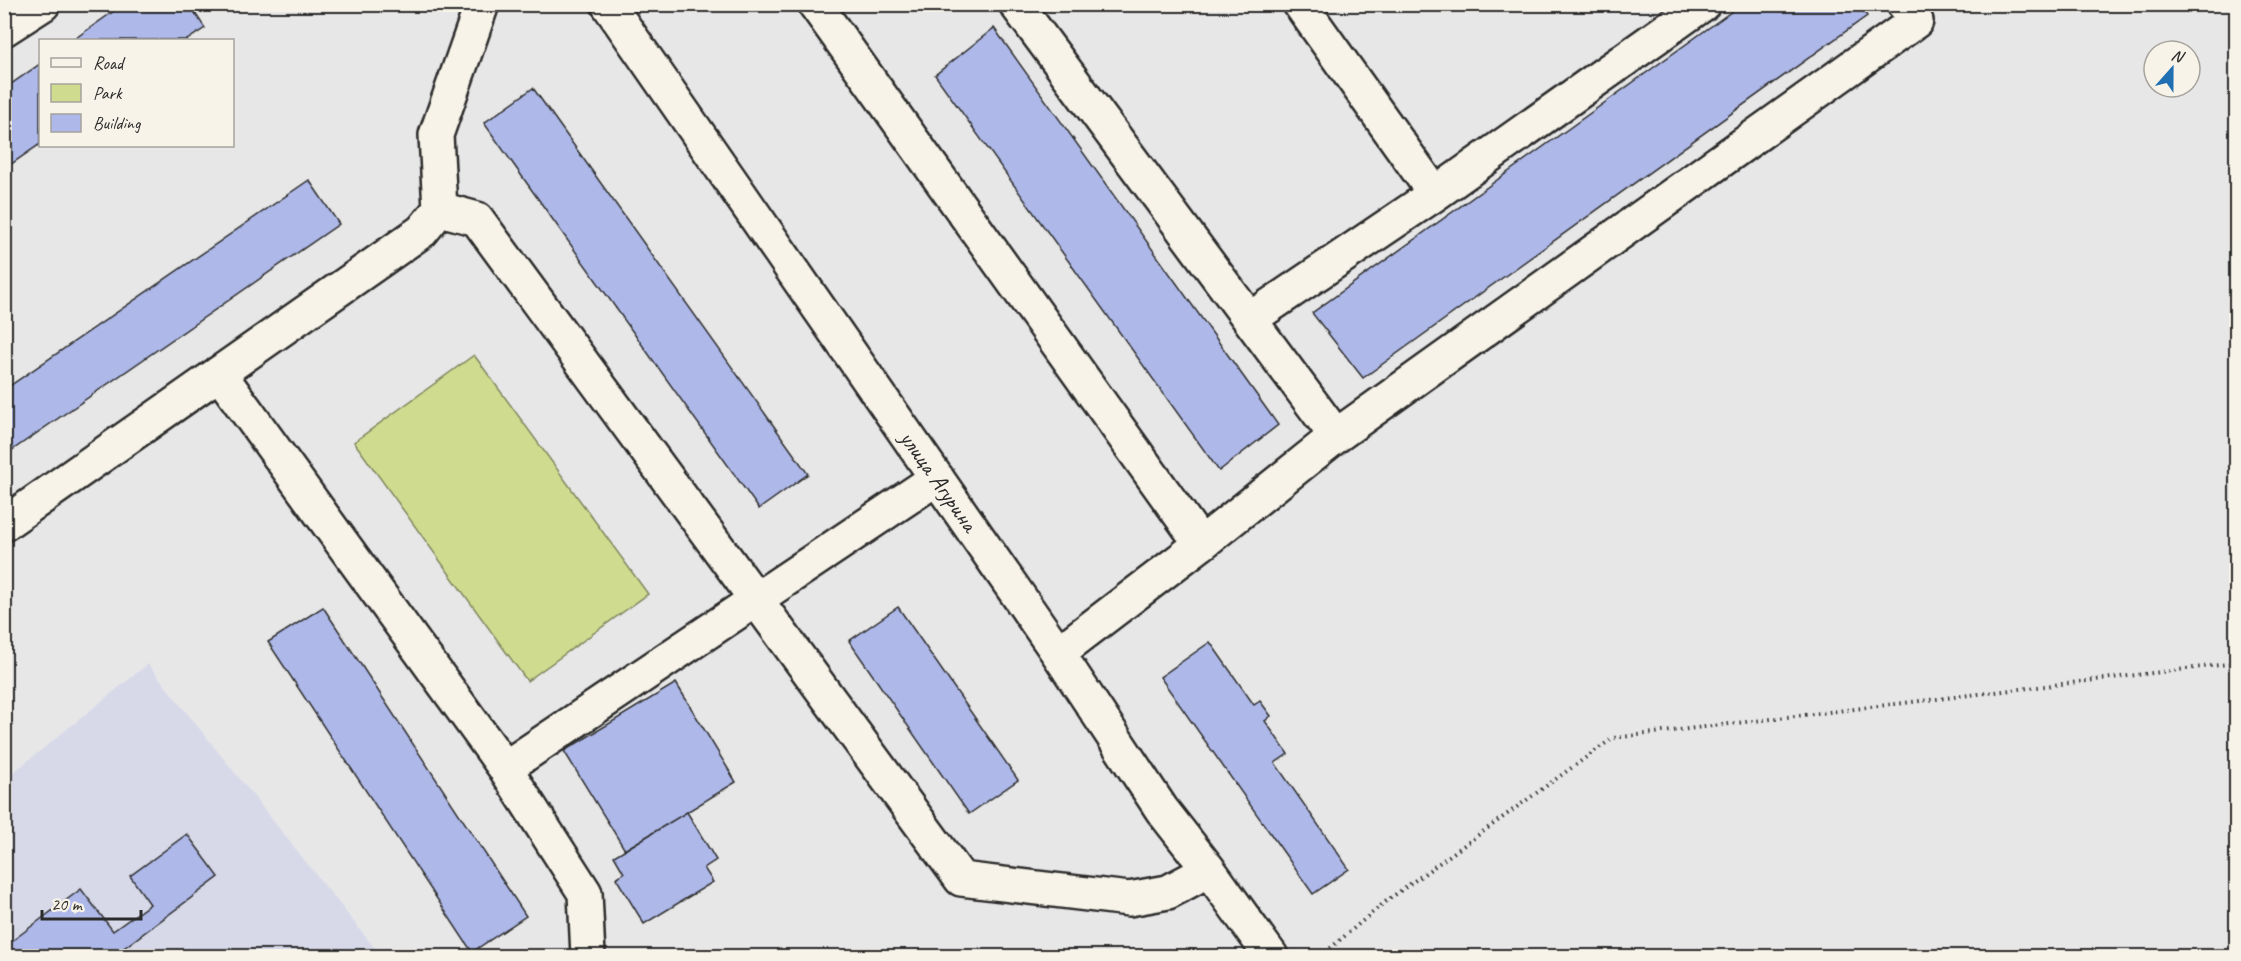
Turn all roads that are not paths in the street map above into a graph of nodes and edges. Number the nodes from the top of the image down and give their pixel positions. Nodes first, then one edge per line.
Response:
1 (43, 4) edge
2 (482, 4) edge
3 (608, 4) edge
4 (814, 4) edge
5 (1016, 4) edge
6 (1300, 4) edge
7 (1703, 4) edge
8 (1904, 4) edge
9 (4, 29) edge
10 (1434, 194) junction
11 (440, 210) junction
12 (1250, 320) junction
13 (219, 373) junction
14 (1336, 436) junction
15 (937, 478) junction
16 (4, 524) edge
17 (1201, 544) junction
18 (757, 599) junction
19 (1058, 653) junction
20 (505, 768) junction
21 (1209, 870) junction
22 (588, 957) edge
23 (1271, 957) edge

1 - 9 street
2 - 11 street
3 - 15 street, улица Агурина
4 - 17 street
5 - 12 street
6 - 10 street
7 - 10 street
8 - 14 street
10 - 12 street
11 - 13 street
11 - 18 street
12 - 14 street
13 - 16 street
13 - 20 street
14 - 17 street
15 - 18 street
15 - 19 street, улица Агурина
17 - 19 street
18 - 20 street
18 - 21 street
19 - 21 street, улица Агурина
20 - 22 street
21 - 23 street, улица Агурина

